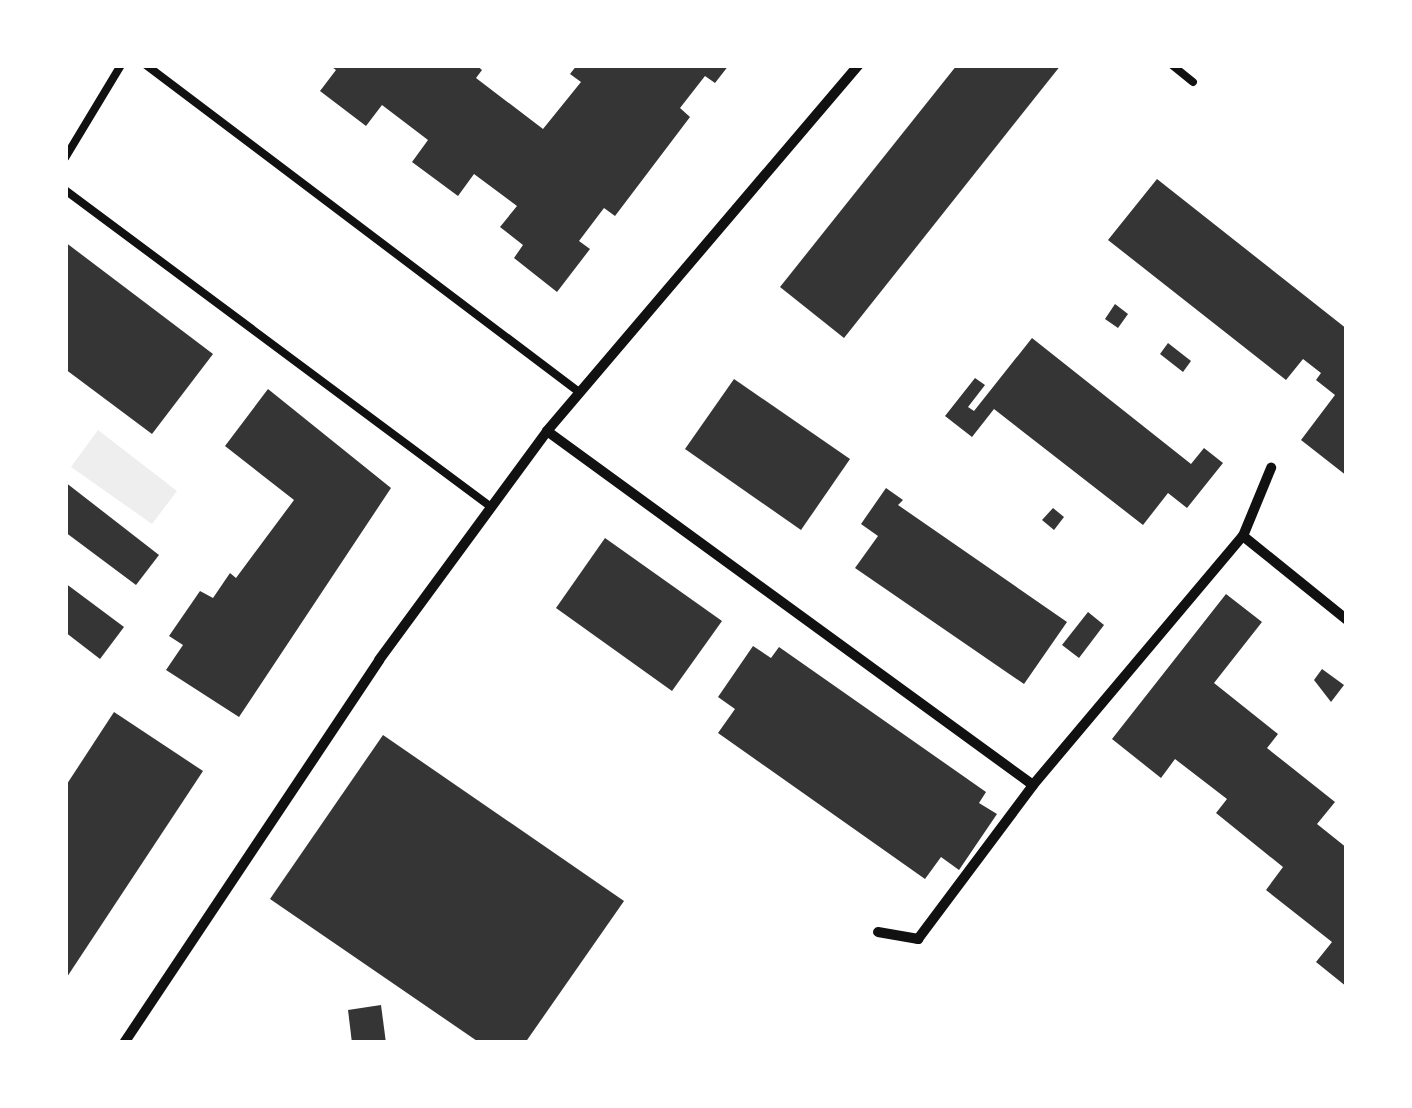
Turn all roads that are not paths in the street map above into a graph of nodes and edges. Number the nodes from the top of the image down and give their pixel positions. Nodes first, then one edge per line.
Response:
1 (120, 65) edge
2 (146, 65) edge
3 (859, 65) edge
4 (1172, 65) edge
5 (1194, 82) dead end
6 (65, 158) edge
7 (65, 190) edge
8 (579, 392) junction
9 (547, 431) junction
10 (1271, 468) dead end
11 (491, 507) junction
12 (1243, 536) junction
13 (1347, 620) edge
14 (1033, 786) junction
15 (878, 932) dead end
16 (124, 1043) edge

1 - 6 lane
2 - 8 lane
3 - 8 street
4 - 5 lane
7 - 11 lane
8 - 9 street
9 - 11 street
9 - 14 street
10 - 12 street
11 - 16 street
12 - 13 street
12 - 14 street
14 - 15 street

